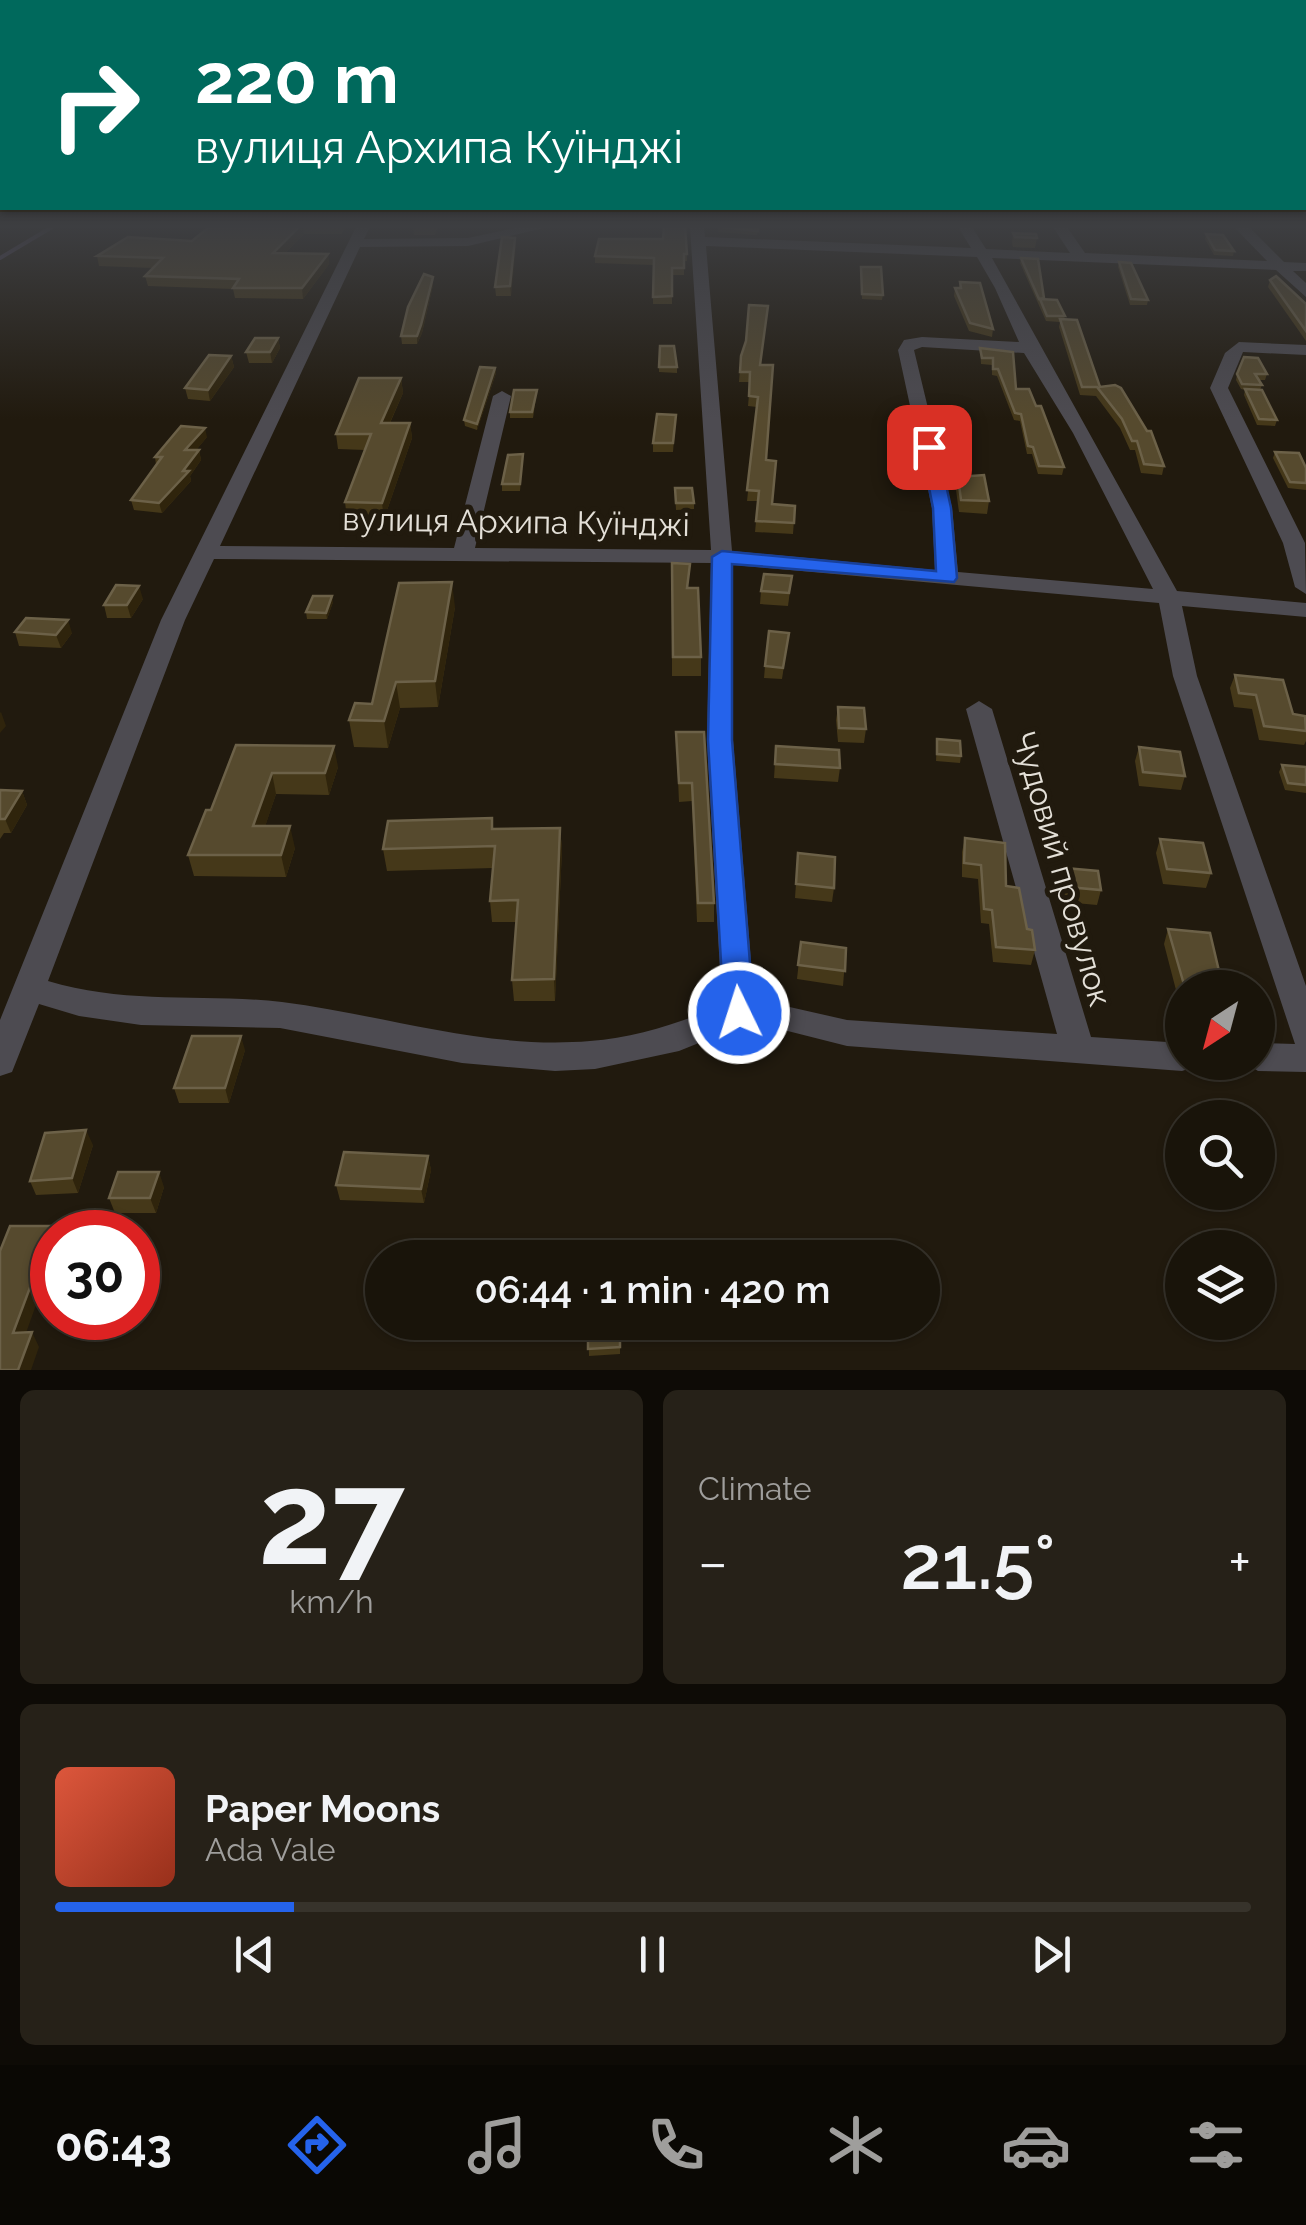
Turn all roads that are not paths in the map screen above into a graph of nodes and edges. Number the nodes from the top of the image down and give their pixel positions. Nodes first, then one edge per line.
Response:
1 (332, 291) edge
2 (702, 291) edge
3 (1003, 291) edge
4 (1030, 348) junction
5 (1306, 350) edge
6 (502, 396) dead end
7 (204, 552) junction
8 (464, 554) junction
9 (722, 557) junction
10 (947, 578) junction
11 (1306, 587) edge
12 (1169, 598) junction
13 (1306, 610) edge
14 (978, 709) dead end
15 (30, 988) junction
16 (739, 1013) junction
17 (1306, 1034) edge
18 (1078, 1050) junction
19 (1165, 1056) edge
20 (1275, 1058) edge
21 (1306, 1058) edge
22 (0, 1062) edge

1 - 7 street
2 - 9 street
3 - 4 street
4 - 10 street
4 - 12 street
5 - 11 street
6 - 8 street
7 - 8 street, вулиця Архипа Куїнджі
7 - 15 street
8 - 9 street, вулиця Архипа Куїнджі
9 - 10 street, вулиця Архипа Куїнджі
9 - 16 street
10 - 12 street, вулиця Архипа Куїнджі
12 - 13 street, вулиця Архипа Куїнджі
12 - 17 street
14 - 18 street, Чудовий провулок
15 - 16 street
15 - 22 street
16 - 18 street
18 - 19 street
20 - 21 street

